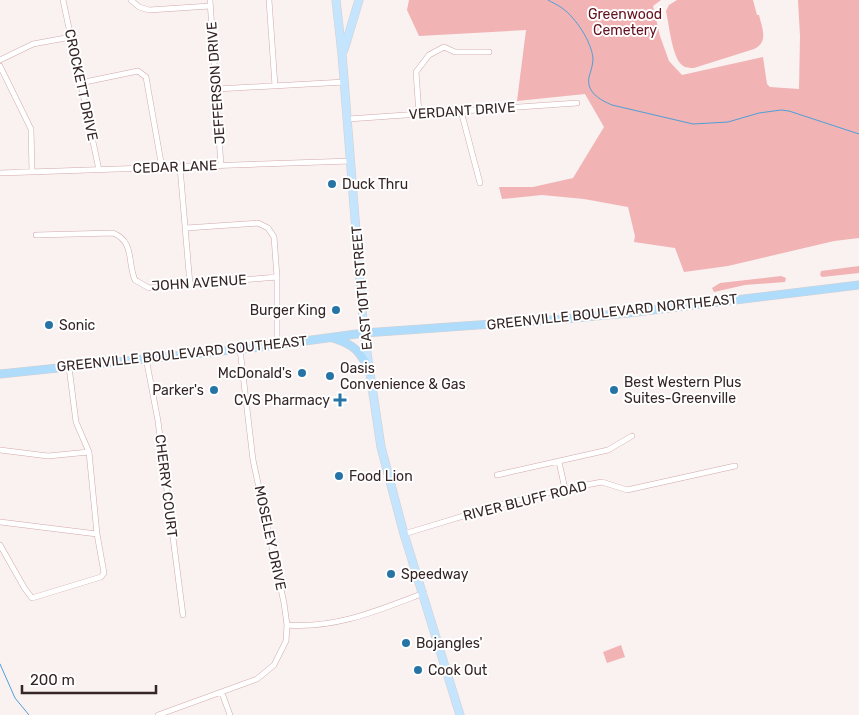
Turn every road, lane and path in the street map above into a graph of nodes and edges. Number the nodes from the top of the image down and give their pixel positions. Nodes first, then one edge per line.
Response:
1 (63, 0) edge
2 (131, 0) edge
3 (268, 0) edge
4 (336, 0) edge
5 (359, 0) edge
6 (210, 3) edge
7 (71, 37) junction
8 (489, 52) dead end
9 (342, 54) junction
10 (0, 60) edge
11 (0, 66) edge
12 (345, 82) junction
13 (80, 83) junction
14 (275, 86) junction
15 (217, 89) junction
16 (577, 103) dead end
17 (461, 111) junction
18 (419, 114) junction
19 (348, 119) junction
20 (351, 161) junction
21 (222, 166) junction
22 (180, 167) junction
23 (162, 168) junction
24 (99, 170) junction
25 (32, 172) junction
26 (0, 173) edge
27 (480, 183) dead end
28 (186, 228) junction
29 (36, 235) dead end
30 (277, 277) junction
31 (190, 285) junction
32 (859, 285) edge
33 (364, 333) junction
34 (331, 337) junction
35 (277, 344) junction
36 (240, 349) junction
37 (146, 358) junction
38 (69, 367) junction
39 (370, 372) junction
40 (0, 374) edge
41 (632, 436) dead end
42 (0, 450) edge
43 (89, 452) junction
44 (559, 462) junction
45 (735, 466) dead end
46 (497, 475) dead end
47 (565, 489) junction
48 (0, 522) edge
49 (97, 534) junction
50 (404, 534) junction
51 (0, 545) edge
52 (424, 594) junction
53 (183, 615) dead end
54 (287, 625) junction
55 (222, 693) junction
56 (158, 715) edge
57 (230, 715) edge
58 (460, 715) edge

1 - 7 street, CROCKETT DRIVE
2 - 6 street
3 - 14 street
4 - 9 main road, EAST 10TH STREET
5 - 9 main road
6 - 15 street, JEFFERSON DRIVE
7 - 10 street
7 - 13 street, CROCKETT DRIVE
8 - 18 street
9 - 12 main road, EAST 10TH STREET
11 - 25 street
12 - 14 street
12 - 19 main road, EAST 10TH STREET
13 - 23 street
13 - 24 street, CROCKETT DRIVE
14 - 15 street
15 - 21 street, JEFFERSON DRIVE
16 - 17 street, VERDANT DRIVE
17 - 18 street, VERDANT DRIVE
17 - 27 street
18 - 19 street, VERDANT DRIVE
19 - 20 main road, EAST 10TH STREET
20 - 21 street, CEDAR LANE
20 - 33 main road, EAST 10TH STREET
21 - 22 street, CEDAR LANE
22 - 23 street, CEDAR LANE
22 - 28 street
23 - 24 street, CEDAR LANE
24 - 25 street, CEDAR LANE
25 - 26 street, CEDAR LANE
28 - 30 street
28 - 31 street
29 - 31 street, JOHN AVENUE
30 - 31 street, JOHN AVENUE
30 - 35 street
32 - 33 highway, GREENVILLE BOULEVARD NORTHEAST
33 - 34 highway, GREENVILLE BOULEVARD SOUTHEAST
33 - 39 main road, EAST 10TH STREET
34 - 35 highway, GREENVILLE BOULEVARD SOUTHEAST
34 - 39 highway
35 - 36 highway, GREENVILLE BOULEVARD SOUTHEAST
36 - 37 highway, GREENVILLE BOULEVARD SOUTHEAST
36 - 54 street, MOSELEY DRIVE
37 - 38 highway, GREENVILLE BOULEVARD SOUTHEAST
37 - 53 street, CHERRY COURT
38 - 40 highway, GREENVILLE BOULEVARD SOUTHEAST
38 - 43 street
39 - 50 main road, EAST 10TH STREET
41 - 44 street
42 - 43 street
43 - 49 street
44 - 46 street
44 - 47 street
45 - 47 street, RIVER BLUFF ROAD
47 - 50 street, RIVER BLUFF ROAD
48 - 49 street
49 - 51 street
50 - 52 main road, EAST 10TH STREET
52 - 54 street
52 - 58 main road, EAST 10TH STREET
54 - 55 street, MOSELEY DRIVE
55 - 56 street, MOSELEY DRIVE
55 - 57 street

